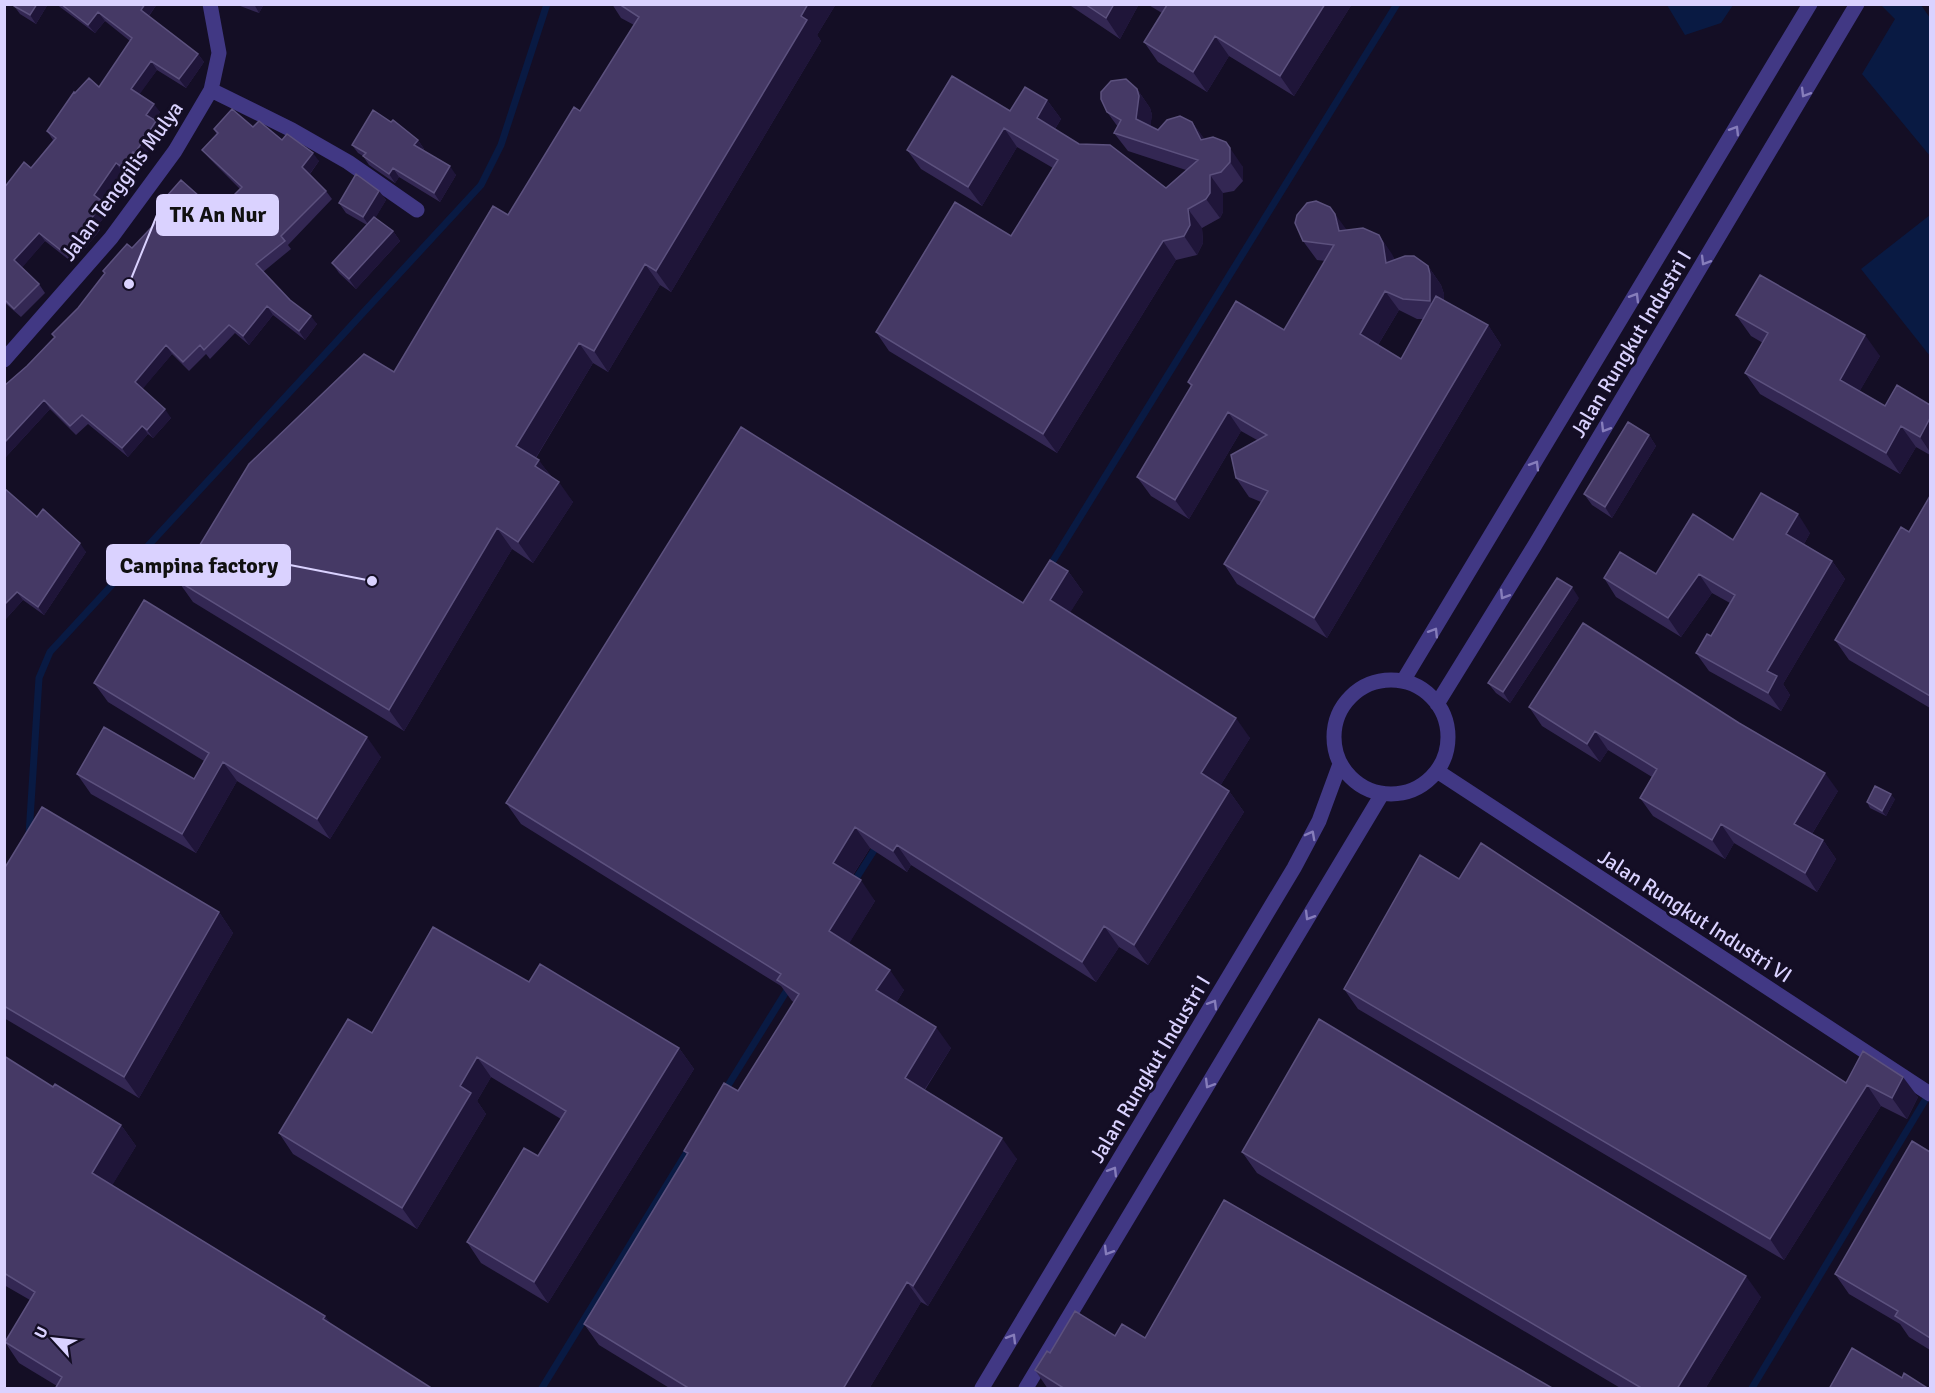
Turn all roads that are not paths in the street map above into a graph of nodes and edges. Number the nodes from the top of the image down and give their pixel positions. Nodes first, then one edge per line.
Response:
1 (210, 4) edge
2 (1857, 4) edge
3 (1809, 7) edge
4 (211, 90) junction
5 (417, 210) dead end
6 (4, 360) edge
7 (1404, 681) junction
8 (1437, 704) junction
9 (1340, 764) junction
10 (1437, 771) junction
11 (1382, 794) junction
12 (1928, 1093) edge
13 (982, 1389) edge
14 (1026, 1389) edge

1 - 4 street, Jalan Tenggilis Mulya
2 -> 8 street, Jalan Rungkut Industri I
7 -> 3 street, Jalan Rungkut Industri I
4 - 5 street
4 - 6 street, Jalan Tenggilis Mulya
7 - 8 street
7 - 9 street
8 - 10 street
9 - 11 street
13 -> 9 street, Jalan Rungkut Industri I
10 - 11 street
10 - 12 street, Jalan Rungkut Industri VI
11 -> 14 street

